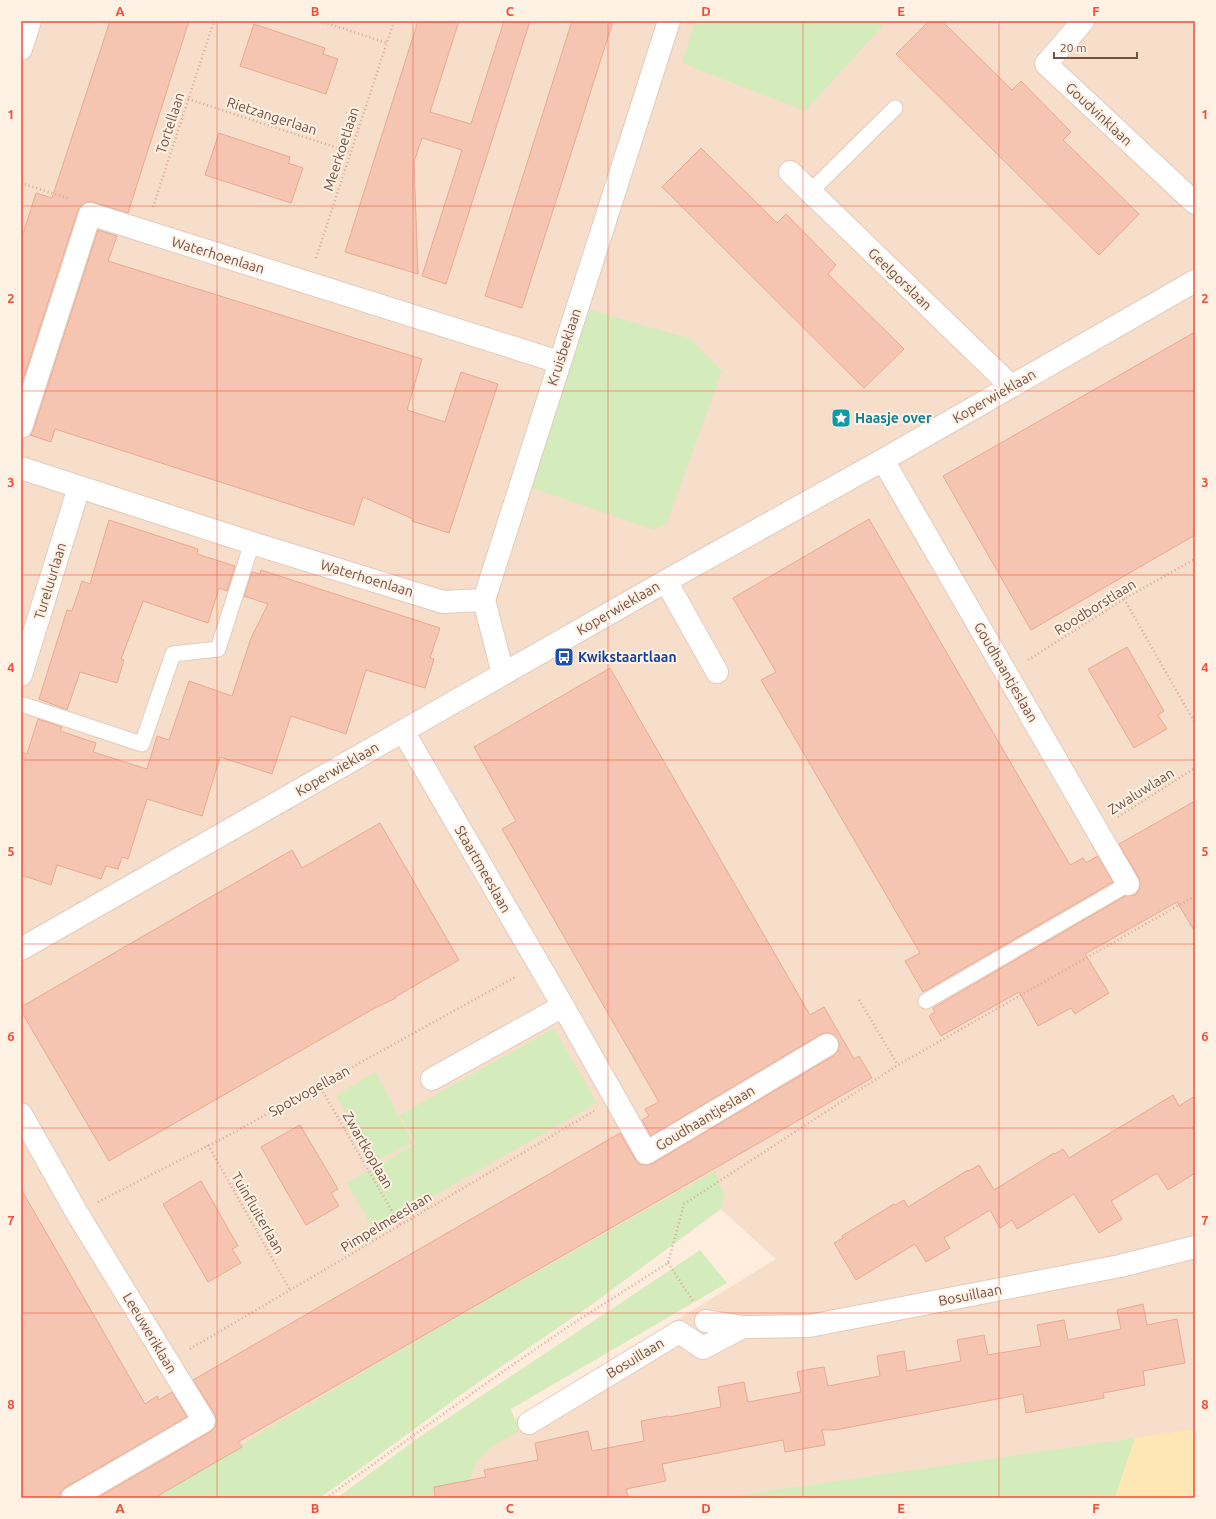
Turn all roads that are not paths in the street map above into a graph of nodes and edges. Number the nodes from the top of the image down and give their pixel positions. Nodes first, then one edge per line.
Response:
1 (30, 21) edge
2 (669, 21) edge
3 (1083, 21) edge
4 (21, 49) edge
5 (895, 108) dead end
6 (790, 172) dead end
7 (810, 192) junction
8 (1195, 203) edge
9 (1195, 281) edge
10 (559, 362) junction
11 (1011, 386) junction
12 (21, 427) edge
13 (883, 460) junction
14 (21, 468) edge
15 (79, 487) junction
16 (252, 542) junction
17 (666, 581) junction
18 (484, 600) junction
19 (717, 672) dead end
20 (504, 674) junction
21 (21, 675) edge
22 (21, 704) edge
23 (403, 731) junction
24 (1128, 884) joint
25 (21, 949) edge
26 (926, 1001) dead end
27 (562, 1006) junction
28 (826, 1045) dead end
29 (432, 1079) dead end
30 (21, 1114) edge
31 (1195, 1247) edge
32 (706, 1320) road end
33 (743, 1327) junction
34 (529, 1423) dead end
35 (72, 1498) edge

1 - 4 street
2 - 10 street, Kruisbeklaan
3 - 8 street, Goudvinklaan
5 - 7 lane
6 - 7 street, Geelgorslaan
7 - 11 street, Geelgorslaan
9 - 11 street, Koperwieklaan
10 - 12 street, Waterhoenlaan
10 - 18 street, Kruisbeklaan
11 - 13 street, Koperwieklaan
13 - 17 street, Koperwieklaan
13 - 24 street, Goudhaantjeslaan
14 - 15 street, Waterhoenlaan
15 - 16 street, Waterhoenlaan
15 - 21 street, Tureluurlaan
16 - 18 street, Waterhoenlaan
16 - 22 lane
17 - 19 street
17 - 20 street, Koperwieklaan
18 - 20 street
20 - 23 street, Koperwieklaan
23 - 25 street, Koperwieklaan
23 - 27 street, Staartmeeslaan
24 - 26 lane
27 - 28 street, Goudhaantjeslaan
27 - 29 street
30 - 35 street, Leeuweriklaan
31 - 33 street, Bosuillaan
32 - 33 street, Bosuillaan
33 - 34 street, Bosuillaan

